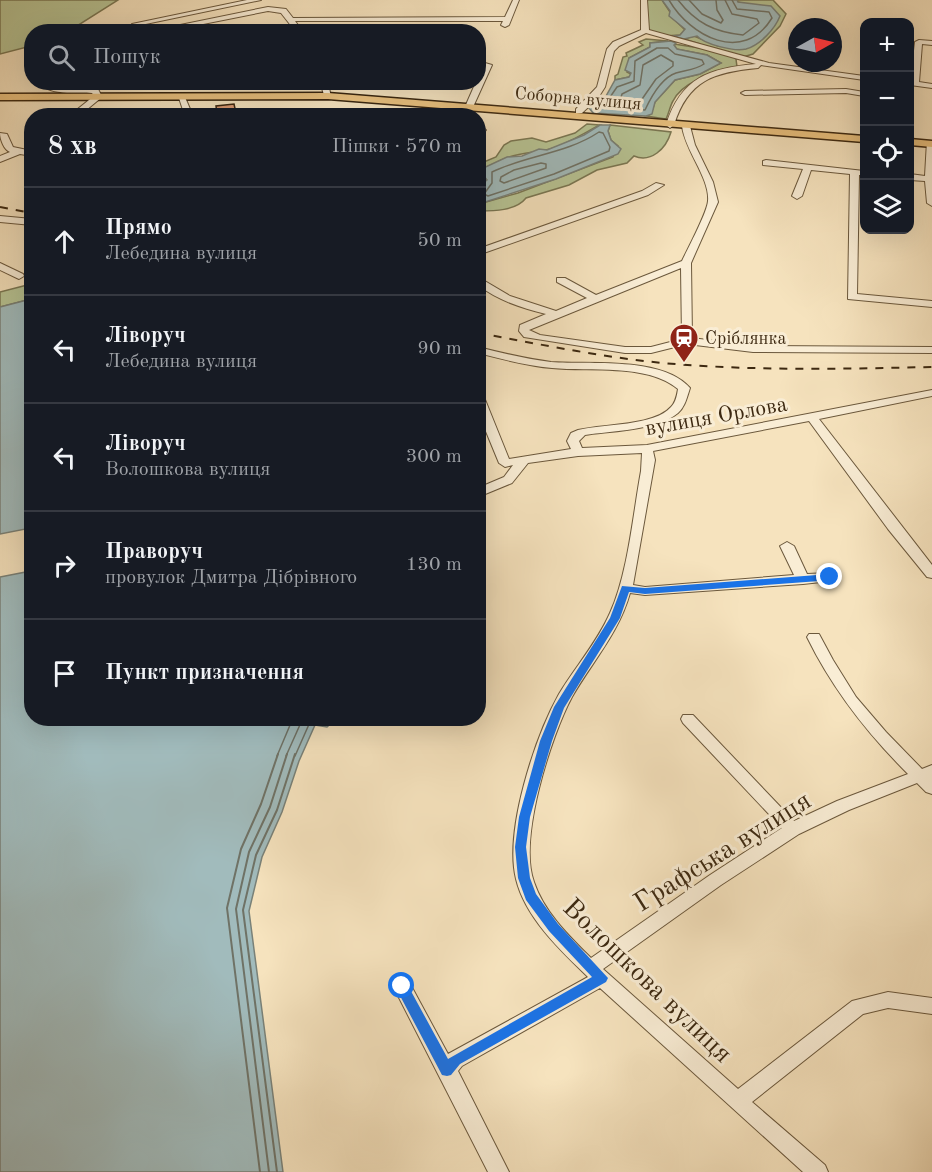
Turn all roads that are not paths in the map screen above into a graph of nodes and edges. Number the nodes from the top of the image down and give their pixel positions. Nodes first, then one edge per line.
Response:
1 (258, 0) edge
2 (277, 0) edge
3 (516, 0) edge
4 (644, 0) edge
5 (296, 19) junction
6 (136, 24) dead end
7 (190, 24) edge
8 (295, 24) edge
9 (298, 24) edge
10 (645, 31) junction
11 (932, 43) edge
12 (769, 65) junction
13 (914, 72) edge
14 (852, 77) junction
15 (860, 78) edge
16 (914, 84) edge
17 (932, 86) edge
18 (61, 90) edge
19 (90, 90) edge
20 (90, 90) edge
21 (326, 90) edge
22 (476, 90) edge
23 (846, 91) junction
24 (745, 93) dead end
25 (860, 93) edge
26 (328, 96) junction
27 (0, 97) edge
28 (98, 97) junction
29 (181, 97) junction
30 (469, 107) junction
31 (84, 108) edge
32 (186, 108) edge
33 (485, 108) edge
34 (486, 108) edge
35 (581, 114) junction
36 (670, 124) junction
37 (686, 126) junction
38 (2, 136) edge
39 (860, 139) edge
40 (914, 142) edge
41 (931, 144) edge
42 (24, 150) edge
43 (20, 151) junction
44 (0, 159) edge
45 (766, 163) dead end
46 (808, 167) junction
47 (860, 172) edge
48 (914, 178) edge
49 (929, 179) junction
50 (659, 185) dead end
51 (797, 195) dead end
52 (932, 203) edge
53 (0, 219) edge
54 (24, 221) edge
55 (486, 249) edge
56 (686, 263) junction
57 (0, 266) edge
58 (19, 276) dead end
59 (561, 280) dead end
60 (486, 286) edge
61 (594, 298) junction
62 (932, 304) edge
63 (556, 314) junction
64 (687, 341) junction
65 (932, 350) edge
66 (486, 352) edge
67 (932, 393) edge
68 (486, 417) edge
69 (812, 417) junction
70 (647, 449) junction
71 (578, 452) junction
72 (524, 460) junction
73 (486, 490) edge
74 (787, 546) dead end
75 (932, 574) edge
76 (830, 577) dead end
77 (803, 580) junction
78 (625, 588) junction
79 (814, 637) dead end
80 (688, 719) dead end
81 (928, 778) edge
82 (793, 830) junction
83 (596, 973) junction
84 (402, 986) dead end
85 (932, 1006) edge
86 (447, 1070) junction
87 (737, 1102) junction
88 (500, 1172) edge
89 (818, 1172) edge

1 - 6 street
2 - 5 street
3 - 5 street
4 - 10 street
5 - 9 street
7 - 8 street
10 - 12 street
10 - 35 street
11 - 13 street
12 - 14 street
12 - 36 street
14 - 15 street
14 - 23 street
16 - 17 street
18 - 20 street
19 - 28 street
21 - 26 street
22 - 30 street
23 - 24 street
23 - 25 street
26 - 29 main road, Соборна вулиця
26 - 30 main road, Соборна вулиця
27 - 28 main road, Соборна вулиця
28 - 29 main road, Соборна вулиця
28 - 31 street
29 - 32 street
30 - 33 main road, Соборна вулиця
34 - 35 main road, Соборна вулиця
35 - 36 main road, Соборна вулиця
36 - 37 main road, Соборна вулиця
37 - 39 main road, Соборна вулиця
37 - 56 street
38 - 43 street
40 - 41 main road
41 - 49 street
42 - 43 street
43 - 44 street
45 - 46 street
46 - 47 street
46 - 51 street
47 - 62 street
48 - 49 street
49 - 52 street
50 - 55 street
53 - 54 street
56 - 61 street
56 - 64 street
57 - 58 street
59 - 61 street
60 - 63 street
61 - 63 street
63 - 64 street
64 - 65 street
66 - 71 street
67 - 69 street, вулиця Орлова
68 - 72 street, вулиця Орлова
69 - 70 street, вулиця Орлова
69 - 75 street
70 - 71 street, вулиця Орлова
70 - 78 street, Волошкова вулиця
71 - 72 street, вулиця Орлова
72 - 73 street
74 - 77 street
76 - 77 street
77 - 78 street
78 - 83 street, Волошкова вулиця
79 - 81 street, Графська вулиця
80 - 82 street
81 - 82 street, Графська вулиця
82 - 83 street, Графська вулиця
83 - 86 street, Графська вулиця
83 - 87 street, Волошкова вулиця
84 - 86 street
85 - 87 street
86 - 88 street
87 - 89 street, Волошкова вулиця

